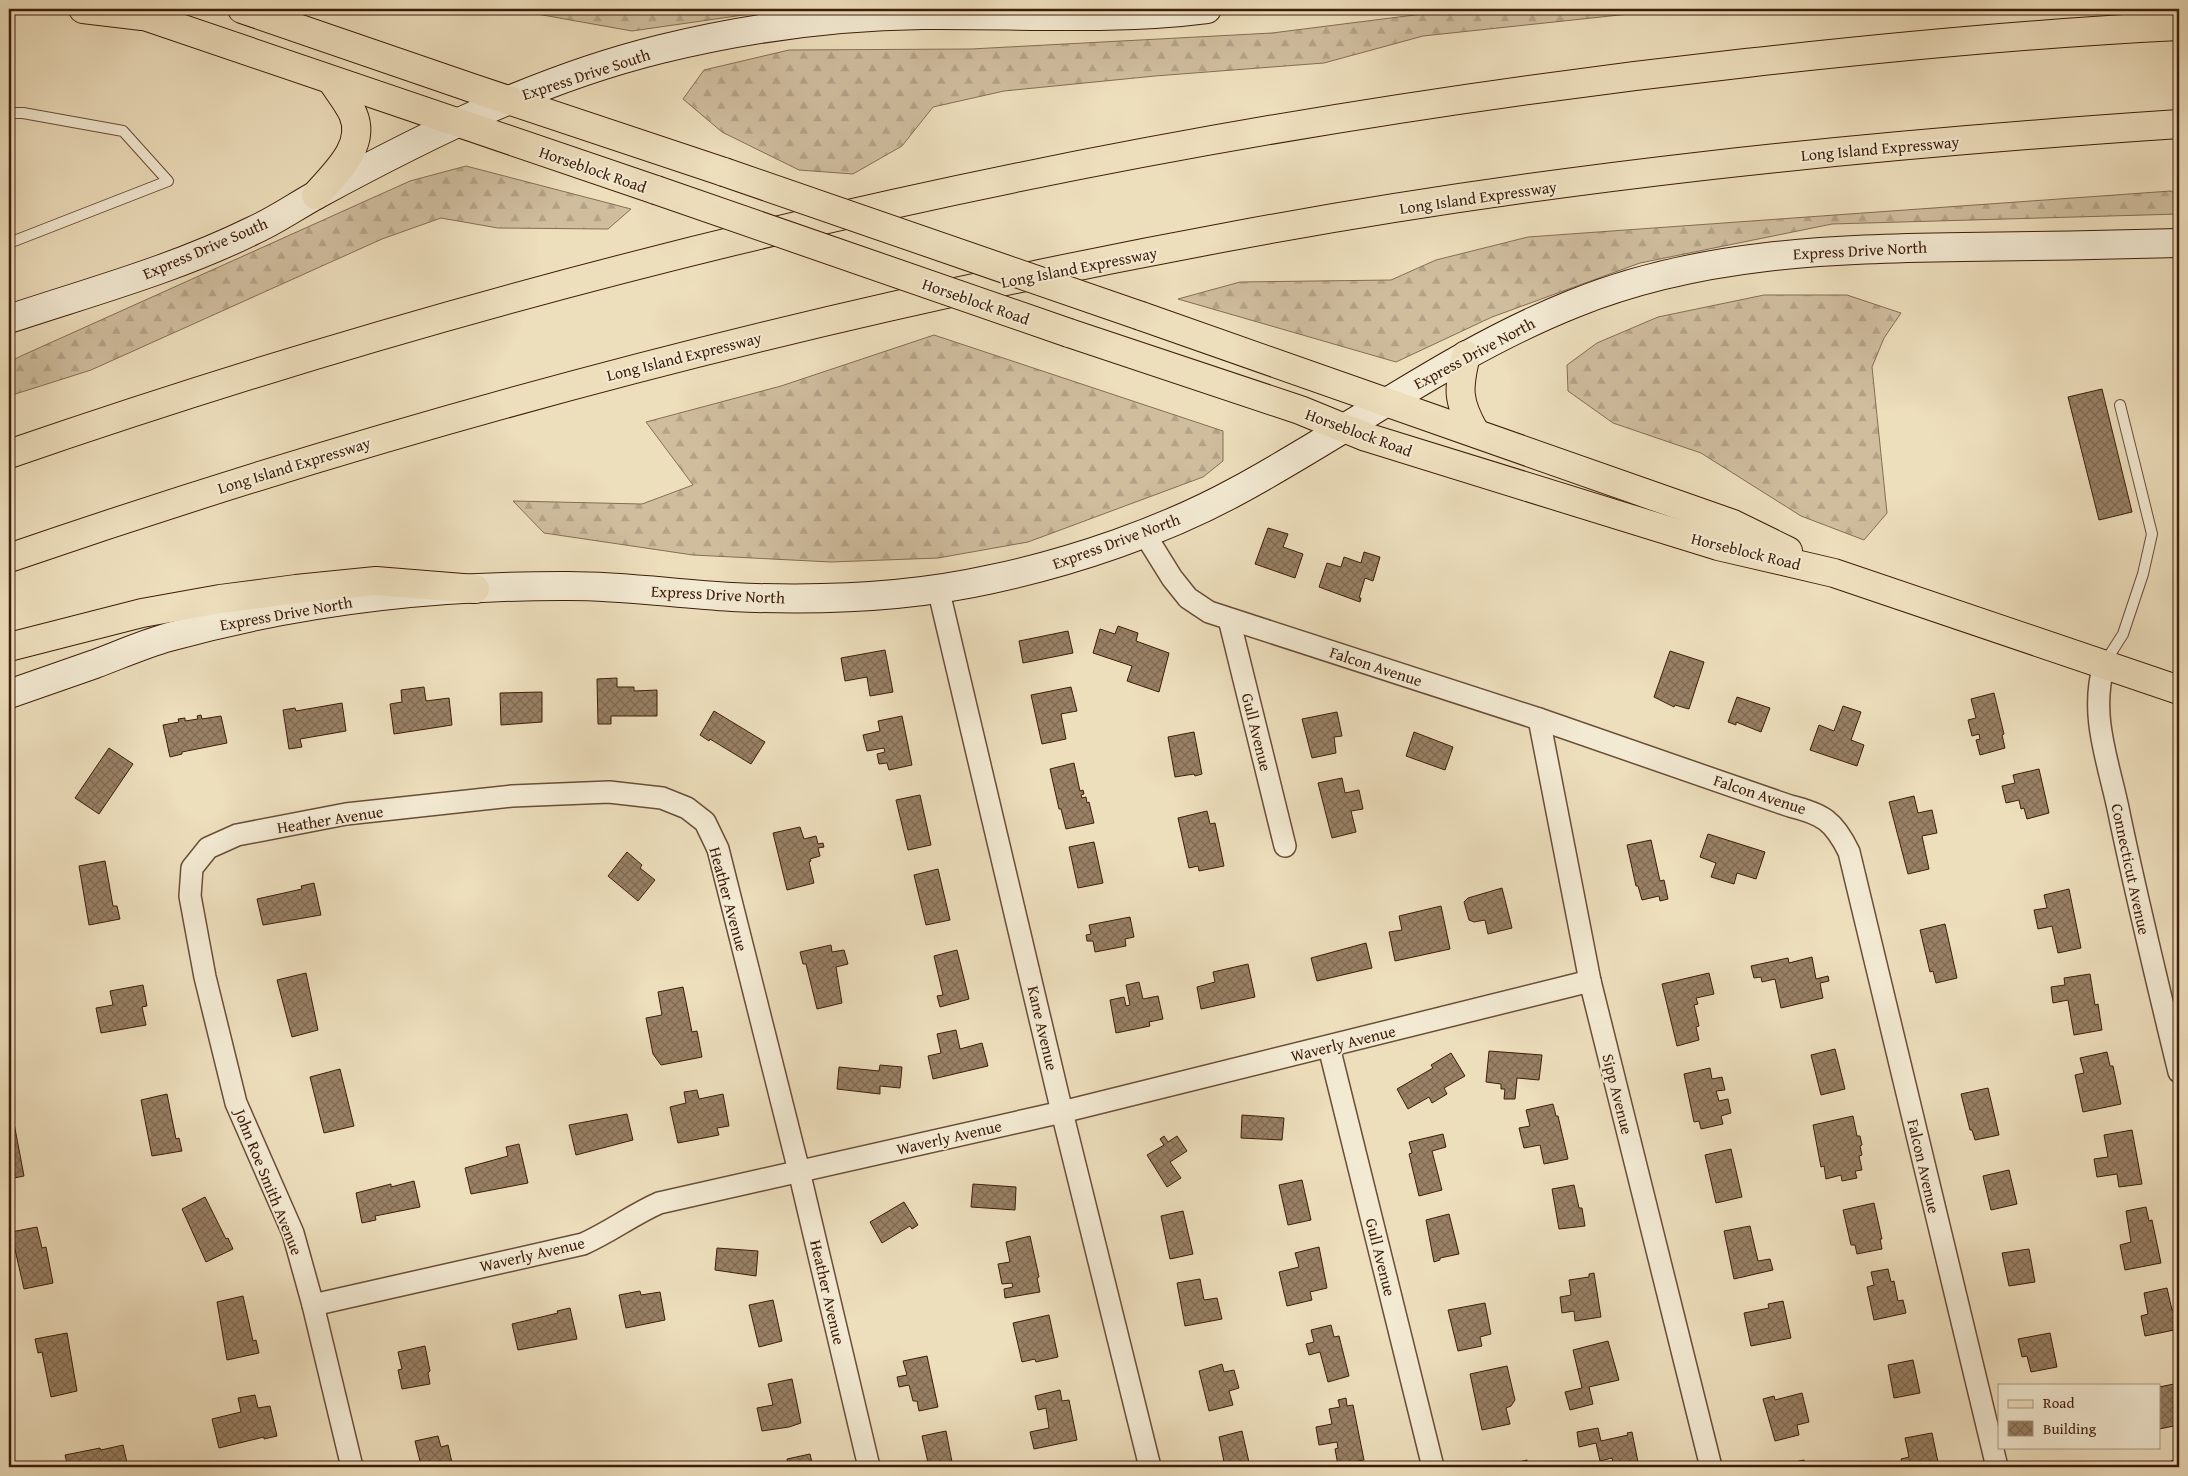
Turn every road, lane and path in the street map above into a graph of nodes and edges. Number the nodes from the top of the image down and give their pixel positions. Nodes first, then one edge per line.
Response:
1 (83, 9) edge
2 (242, 9) edge
3 (291, 9) edge
4 (1207, 9) edge
5 (135, 13) edge
6 (2179, 26) edge
7 (330, 38) junction
8 (332, 81) junction
9 (507, 100) junction
10 (9, 113) edge
11 (458, 122) junction
12 (2179, 124) edge
13 (316, 195) junction
14 (9, 243) edge
15 (2179, 244) edge
16 (12, 315) edge
17 (1466, 354) junction
18 (1384, 402) junction
19 (2120, 405) dead end
20 (1344, 427) junction
21 (1475, 432) junction
22 (9, 454) edge
23 (1144, 533) junction
24 (9, 558) edge
25 (1834, 573) junction
26 (938, 588) junction
27 (475, 589) junction
28 (1229, 619) junction
29 (9, 647) edge
30 (2104, 665) junction
31 (2179, 690) edge
32 (9, 694) edge
33 (1539, 718) junction
34 (1285, 846) dead end
35 (190, 896) joint
36 (1590, 981) junction
37 (1329, 1047) junction
38 (2179, 1072) edge
39 (1062, 1112) junction
40 (799, 1171) junction
41 (313, 1305) junction
42 (352, 1467) edge
43 (869, 1467) edge
44 (1150, 1467) edge
45 (1433, 1467) edge
46 (1711, 1467) edge
47 (1996, 1467) edge

1 - 5 main road, Horseblock Road
2 - 7 main road, Horseblock Road
3 - 7 main road
4 - 9 main road, Express Drive South
5 - 8 main road, Horseblock Road
6 - 22 main road
7 - 9 main road, Horseblock Road
8 - 11 main road, Horseblock Road
8 - 13 main road
9 - 11 main road, Express Drive South
9 - 18 main road, Horseblock Road, bridge
10 - 14 lane
11 - 13 main road, Express Drive South
11 - 20 main road, Horseblock Road, bridge
12 - 24 main road, Long Island Expressway
13 - 16 main road, Express Drive South
15 - 17 main road, Express Drive North
17 - 18 main road, Express Drive North
17 - 21 main road
18 - 20 main road, Express Drive North
18 - 21 main road, Horseblock Road
19 - 30 lane
20 - 23 main road, Express Drive North
20 - 25 main road, Horseblock Road
21 - 25 main road, Horseblock Road
23 - 26 main road, Express Drive North
23 - 28 street, Falcon Avenue
25 - 30 main road, Horseblock Road
26 - 27 main road, Express Drive North
26 - 39 street, Kane Avenue
27 - 29 main road
27 - 32 main road, Express Drive North
28 - 33 street, Falcon Avenue
28 - 34 street, Gull Avenue
30 - 31 main road, Horseblock Road
30 - 38 street, Connecticut Avenue
33 - 36 street, Sipp Avenue
33 - 47 street, Falcon Avenue
35 - 40 street, Heather Avenue
35 - 41 street, John Roe Smith Avenue
36 - 37 street, Waverly Avenue
36 - 46 street, Sipp Avenue
37 - 39 street, Waverly Avenue
37 - 45 street, Gull Avenue
39 - 40 street, Waverly Avenue
39 - 44 street, Kane Avenue
40 - 41 street, Waverly Avenue
40 - 43 street, Heather Avenue
41 - 42 street, John Roe Smith Avenue

